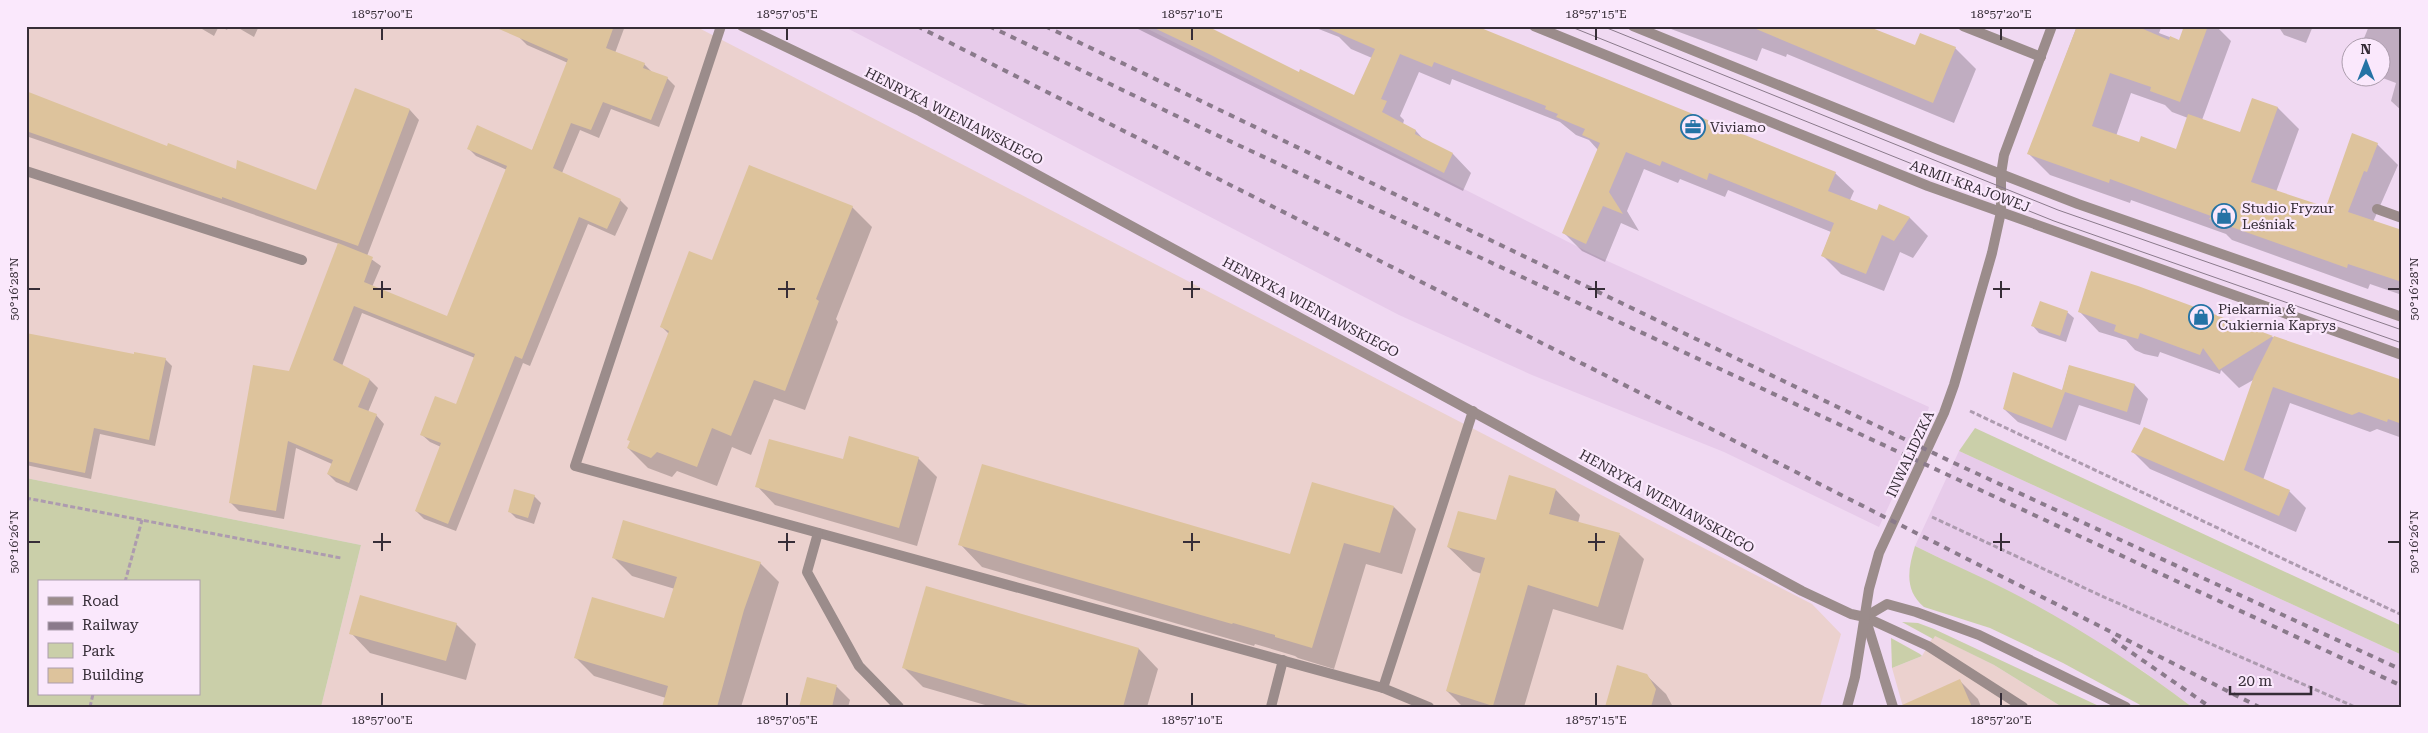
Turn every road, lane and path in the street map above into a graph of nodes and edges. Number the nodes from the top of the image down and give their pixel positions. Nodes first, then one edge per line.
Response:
1 (721, 26) edge
2 (742, 26) edge
3 (1534, 26) edge
4 (1633, 26) edge
5 (1963, 26) edge
6 (2052, 26) edge
7 (2040, 57) junction
8 (26, 171) edge
9 (2002, 174) junction
10 (2377, 209) dead end
11 (2001, 212) junction
12 (2402, 218) edge
13 (302, 260) dead end
14 (2402, 317) edge
15 (2402, 355) edge
16 (1473, 411) junction
17 (1970, 411) dead end
18 (26, 498) edge
19 (1932, 517) dead end
20 (142, 520) junction
21 (818, 532) junction
22 (341, 558) dead end
23 (126, 580) edge
24 (2402, 615) edge
25 (1865, 617) junction
26 (1284, 660) junction
27 (1384, 688) junction
28 (900, 707) edge
29 (1270, 707) edge
30 (1429, 707) edge
31 (1847, 707) edge
32 (1893, 707) edge
33 (2024, 707) edge
34 (2126, 707) edge
35 (2355, 707) edge

1 - 21 street
2 - 16 street, HENRYKA WIENIAWSKIEGO
3 - 11 street, ARMII KRAJOWEJ
4 - 9 street, ARMII KRAJOWEJ
5 - 7 street
6 - 7 street, INWALIDZKA
7 - 9 street, INWALIDZKA
8 - 13 street
9 - 11 street, INWALIDZKA
9 - 14 street, ARMII KRAJOWEJ
10 - 12 street
11 - 15 street, ARMII KRAJOWEJ
11 - 25 street, INWALIDZKA
16 - 25 street, HENRYKA WIENIAWSKIEGO
16 - 27 street
17 - 24 path
18 - 20 path
19 - 35 path
20 - 22 path
20 - 23 path
21 - 26 street
21 - 28 street
25 - 31 street, INWALIDZKA
25 - 32 street
25 - 33 street, HENRYKA WIENIAWSKIEGO
25 - 34 street
26 - 27 street
26 - 29 street
27 - 30 street

